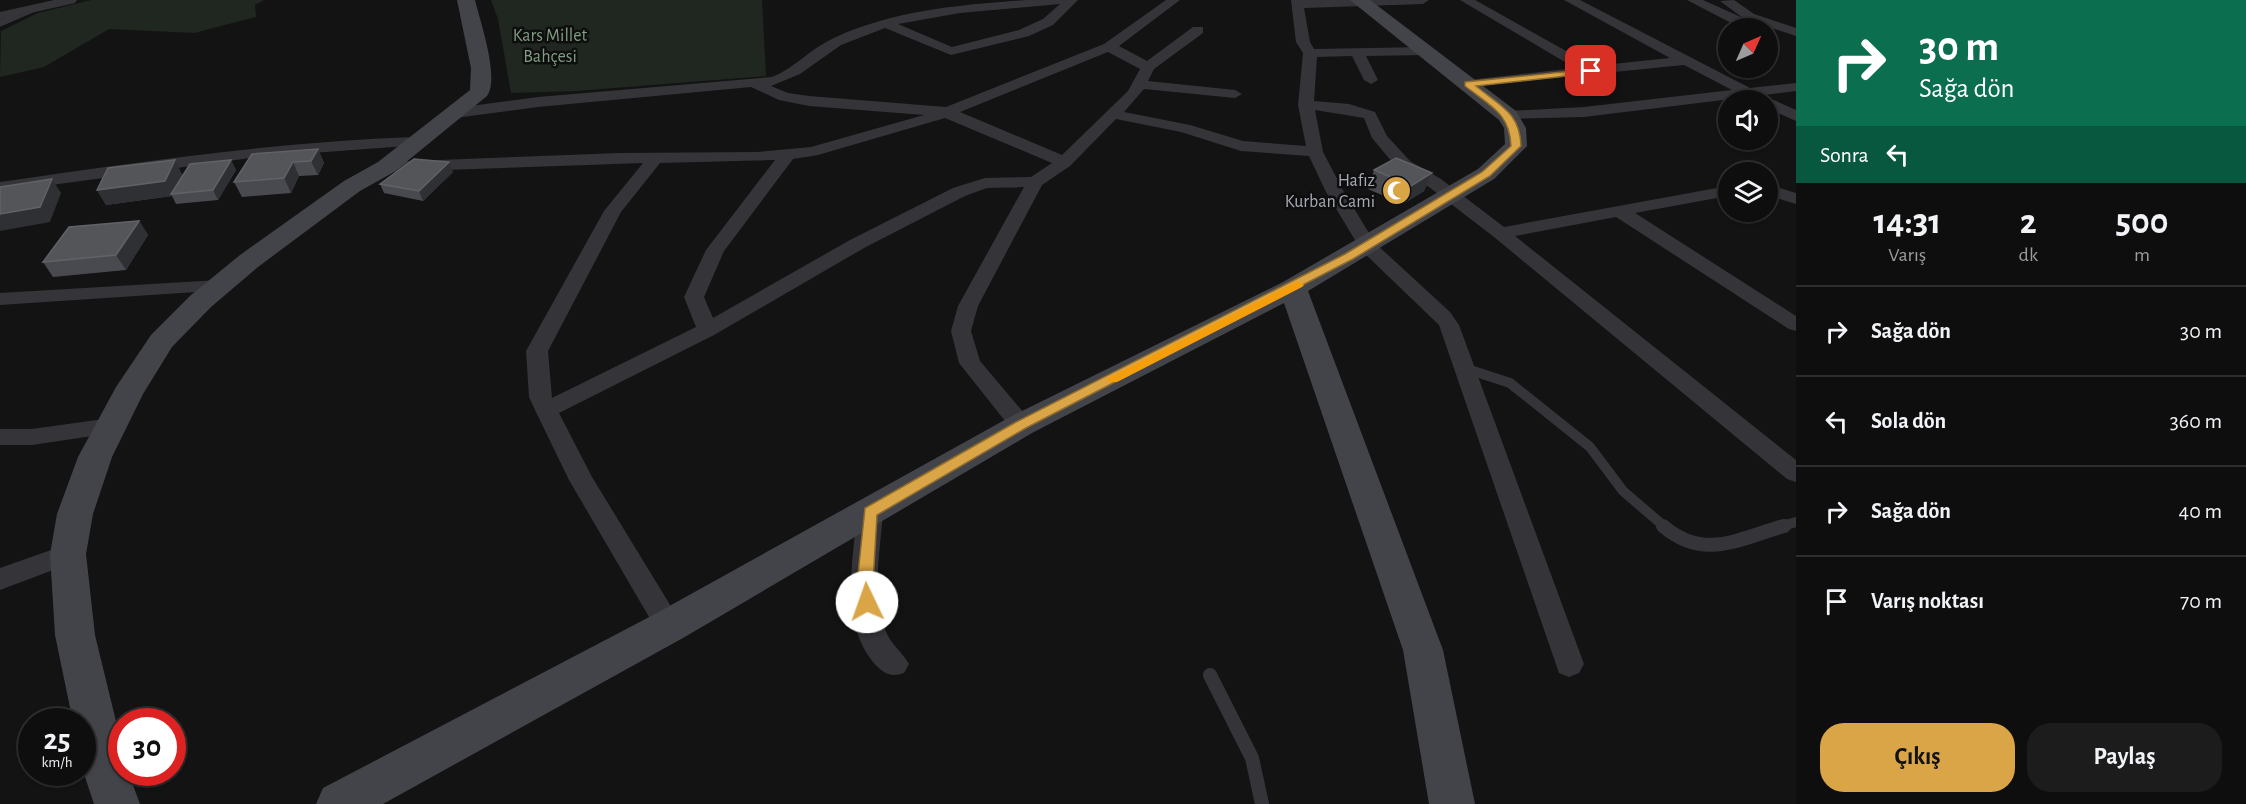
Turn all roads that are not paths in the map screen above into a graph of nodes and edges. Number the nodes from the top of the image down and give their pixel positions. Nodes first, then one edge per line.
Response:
1 (40, 0) edge
2 (71, 0) edge
3 (449, 0) edge
4 (466, 0) edge
5 (1067, 0) edge
6 (1072, 0) edge
7 (1174, 0) edge
8 (1423, 0) edge
9 (1466, 0) edge
10 (1570, 0) edge
11 (1693, 0) edge
12 (1728, 0) edge
13 (1406, 1) edge
14 (1298, 2) edge
15 (1361, 2) edge
16 (0, 9) edge
17 (30, 9) junction
18 (0, 16) edge
19 (1735, 18) edge
20 (0, 23) edge
21 (887, 24) junction
22 (1198, 30) dead end
23 (1796, 32) edge
24 (1778, 36) edge
25 (1796, 42) edge
26 (1109, 47) junction
27 (1425, 51) junction
28 (1357, 52) junction
29 (1310, 53) junction
30 (1687, 60) junction
31 (1148, 67) junction
32 (1591, 71) junction
33 (1371, 80) dead end
34 (756, 84) junction
35 (1138, 84) junction
36 (1468, 84) junction
37 (1796, 87) edge
38 (1743, 90) edge
39 (1758, 90) edge
40 (1235, 94) dead end
41 (1718, 95) edge
42 (1306, 105) junction
43 (460, 107) junction
44 (1778, 107) edge
45 (947, 112) junction
46 (1113, 114) junction
47 (1508, 116) junction
48 (1796, 116) edge
49 (414, 142) junction
50 (1315, 152) junction
51 (788, 154) junction
52 (656, 158) junction
53 (1064, 162) junction
54 (386, 167) junction
55 (1035, 182) junction
56 (0, 187) edge
57 (1718, 193) edge
58 (1778, 193) edge
59 (1450, 194) junction
60 (1796, 200) edge
61 (1618, 210) junction
62 (1500, 233) junction
63 (1368, 246) junction
64 (219, 286) junction
65 (1293, 288) junction
66 (0, 299) edge
67 (1796, 325) edge
68 (707, 330) junction
69 (1464, 368) junction
70 (546, 410) junction
71 (1021, 425) junction
72 (111, 426) junction
73 (0, 437) edge
74 (1796, 472) edge
75 (870, 513) junction
76 (1796, 522) edge
77 (68, 554) junction
78 (0, 579) edge
79 (669, 626) junction
80 (894, 664) dead end
81 (1569, 664) dead end
82 (1210, 675) dead end
83 (117, 804) edge
84 (339, 804) edge
85 (1262, 804) edge
86 (1452, 804) edge

1 - 16 street
2 - 17 street
3 - 43 street
4 - 43 street
5 - 21 street
6 - 21 street
7 - 26 street
8 - 13 street
9 - 32 street
10 - 30 street
11 - 19 street
12 - 23 street
13 - 15 street
14 - 15 street
14 - 29 street
15 - 27 street
17 - 18 street
17 - 20 lane
21 - 34 street
22 - 31 street
24 - 25 street
26 - 31 street
26 - 45 street
27 - 28 street
27 - 36 street
28 - 29 street
28 - 33 street
29 - 42 street
30 - 32 street
30 - 38 street
31 - 35 street
32 - 36 street
34 - 43 street
34 - 45 street
35 - 40 street
35 - 46 street
36 - 47 street
37 - 39 street
41 - 47 street
42 - 50 street
42 - 59 street
43 - 49 street
44 - 48 street
45 - 51 street
45 - 53 street
46 - 50 street
46 - 53 street
47 - 59 street
49 - 54 street
49 - 56 street
50 - 63 street
51 - 52 street
51 - 68 street
52 - 54 street
52 - 70 street
53 - 55 street
54 - 64 street
55 - 68 street
55 - 71 street
57 - 61 street
58 - 60 street
59 - 62 street
59 - 63 street
61 - 62 street
61 - 67 street
62 - 74 street
63 - 65 street
63 - 69 street
64 - 66 street
64 - 72 street
65 - 71 street
65 - 86 street
68 - 70 street
69 - 76 lane
69 - 81 street
70 - 79 street
71 - 75 street
72 - 73 street
72 - 77 street
75 - 79 street
75 - 80 street
77 - 78 street
77 - 83 street
79 - 84 street
82 - 85 lane

